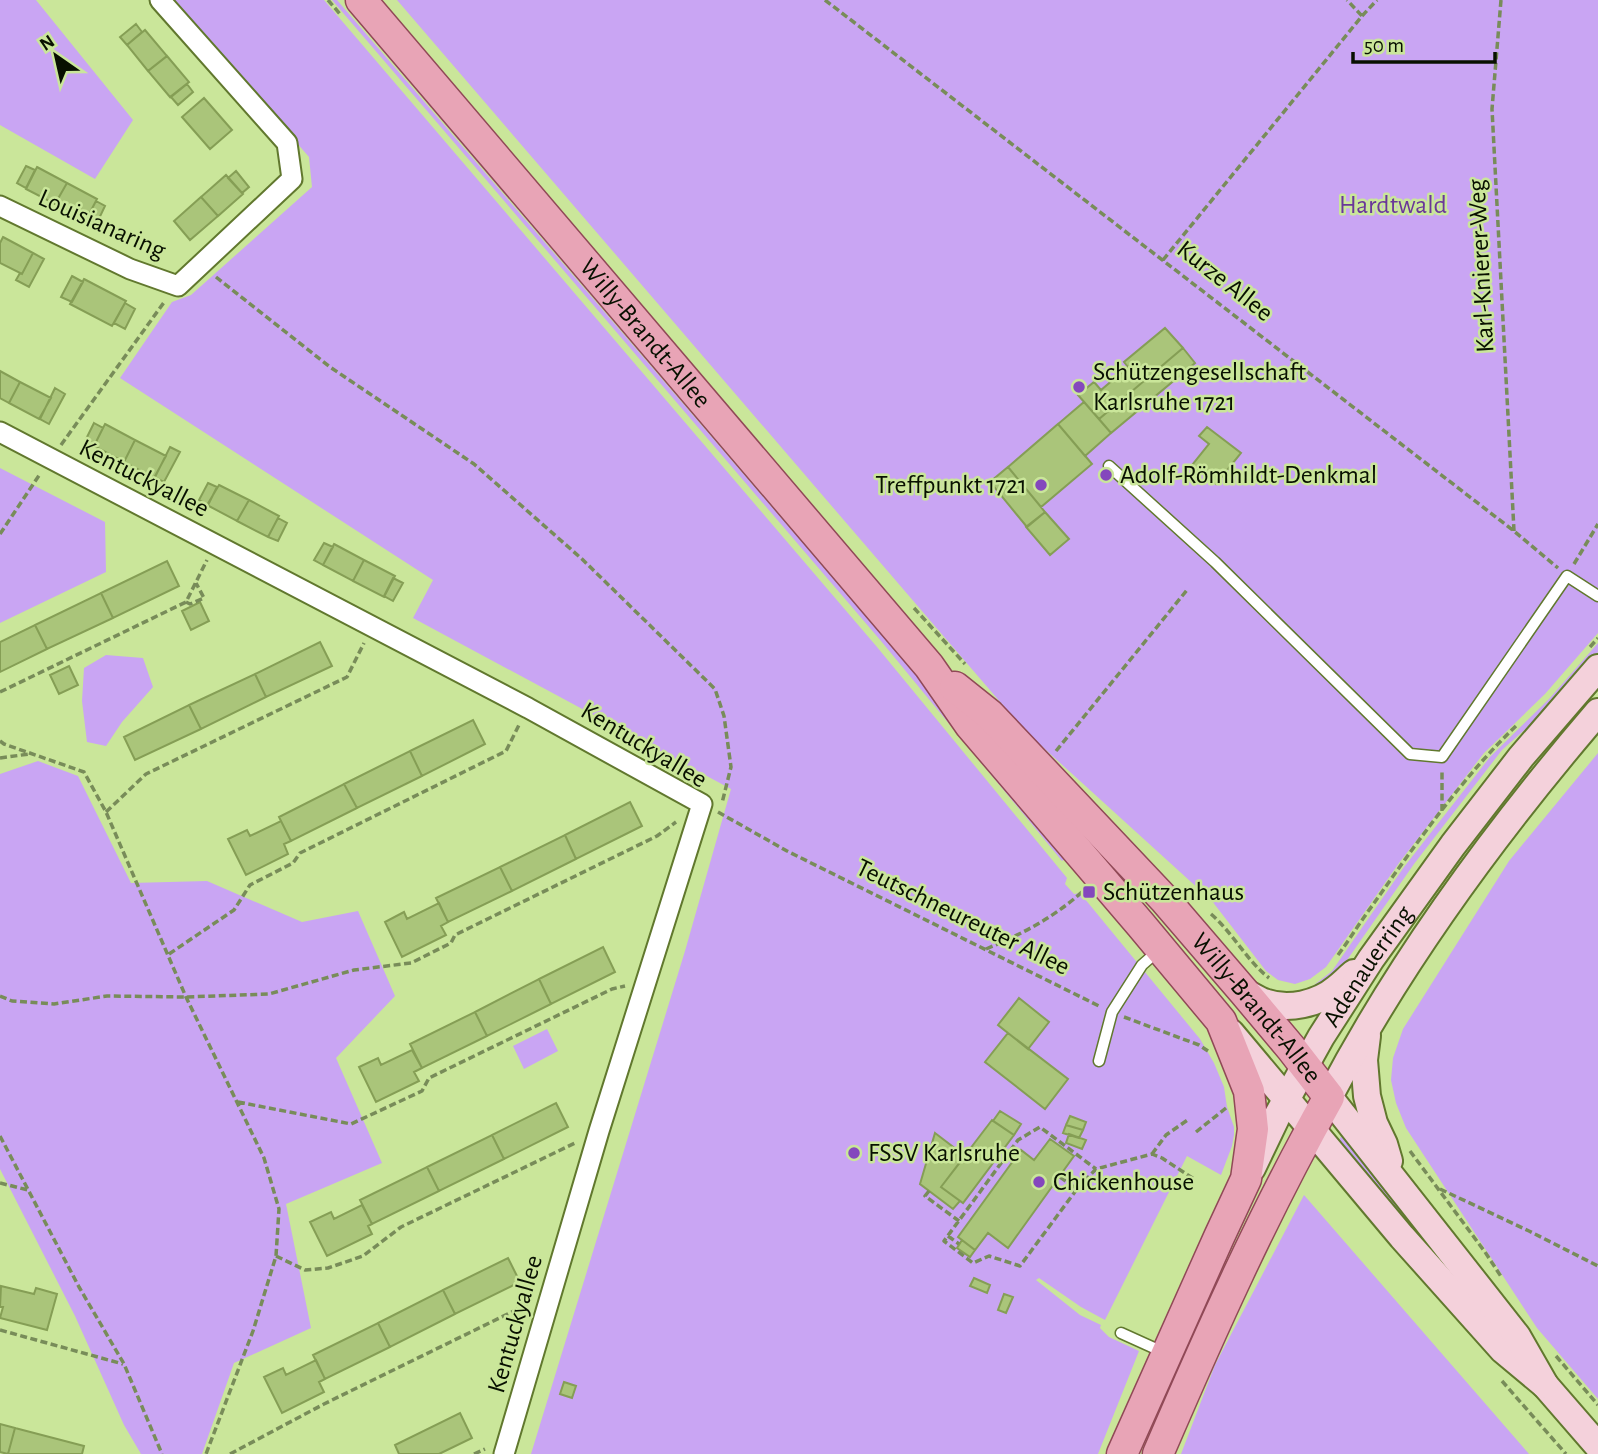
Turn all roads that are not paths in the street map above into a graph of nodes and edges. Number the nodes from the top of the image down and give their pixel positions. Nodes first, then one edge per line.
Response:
1 (160, 0) edge
2 (361, 0) edge
3 (0, 206) edge
4 (0, 432) edge
5 (1109, 466) dead end
6 (1598, 596) edge
7 (929, 666) junction
8 (1598, 668) edge
9 (1598, 712) edge
10 (1161, 948) junction
11 (1371, 958) junction
12 (1244, 992) junction
13 (1221, 1021) junction
14 (1368, 1026) junction
15 (1099, 1061) dead end
16 (1306, 1066) junction
17 (1329, 1097) junction
18 (1287, 1100) junction
19 (1311, 1129) junction
20 (1247, 1179) junction
21 (1401, 1188) junction
22 (1121, 1333) dead end
23 (1166, 1354) junction
24 (1545, 1385) junction
25 (1598, 1446) edge
26 (503, 1454) edge
27 (1122, 1454) edge
28 (1158, 1454) edge

1 - 3 street, Louisianaring
2 - 7 main road, Willy-Brandt-Allee
4 - 26 street, Kentuckyallee
5 - 6 lane
7 - 10 main road, Willy-Brandt-Allee
7 - 12 main road, Willy-Brandt-Allee
8 - 11 main road, Adenauerring
9 - 14 main road, Adenauerring
10 - 13 main road, Willy-Brandt-Allee
10 - 15 lane
11 - 12 main road
11 - 16 main road, Adenauerring
12 - 16 main road, Willy-Brandt-Allee
13 - 18 main road, Willy-Brandt-Allee
13 - 20 main road
14 - 17 main road, Adenauerring
14 - 21 main road
16 - 17 main road, Willy-Brandt-Allee
16 - 18 main road, Adenauerring
17 - 19 main road, Adenauerring
17 - 21 main road, Willy-Brandt-Allee
18 - 19 main road, Willy-Brandt-Allee
18 - 20 main road, Adenauerring
19 - 24 main road, Willy-Brandt-Allee
19 - 28 main road, Adenauerring
20 - 23 main road, Adenauerring
21 - 24 main road, Willy-Brandt-Allee
22 - 23 lane
23 - 27 main road, Adenauerring
24 - 25 main road, Willy-Brandt-Allee

